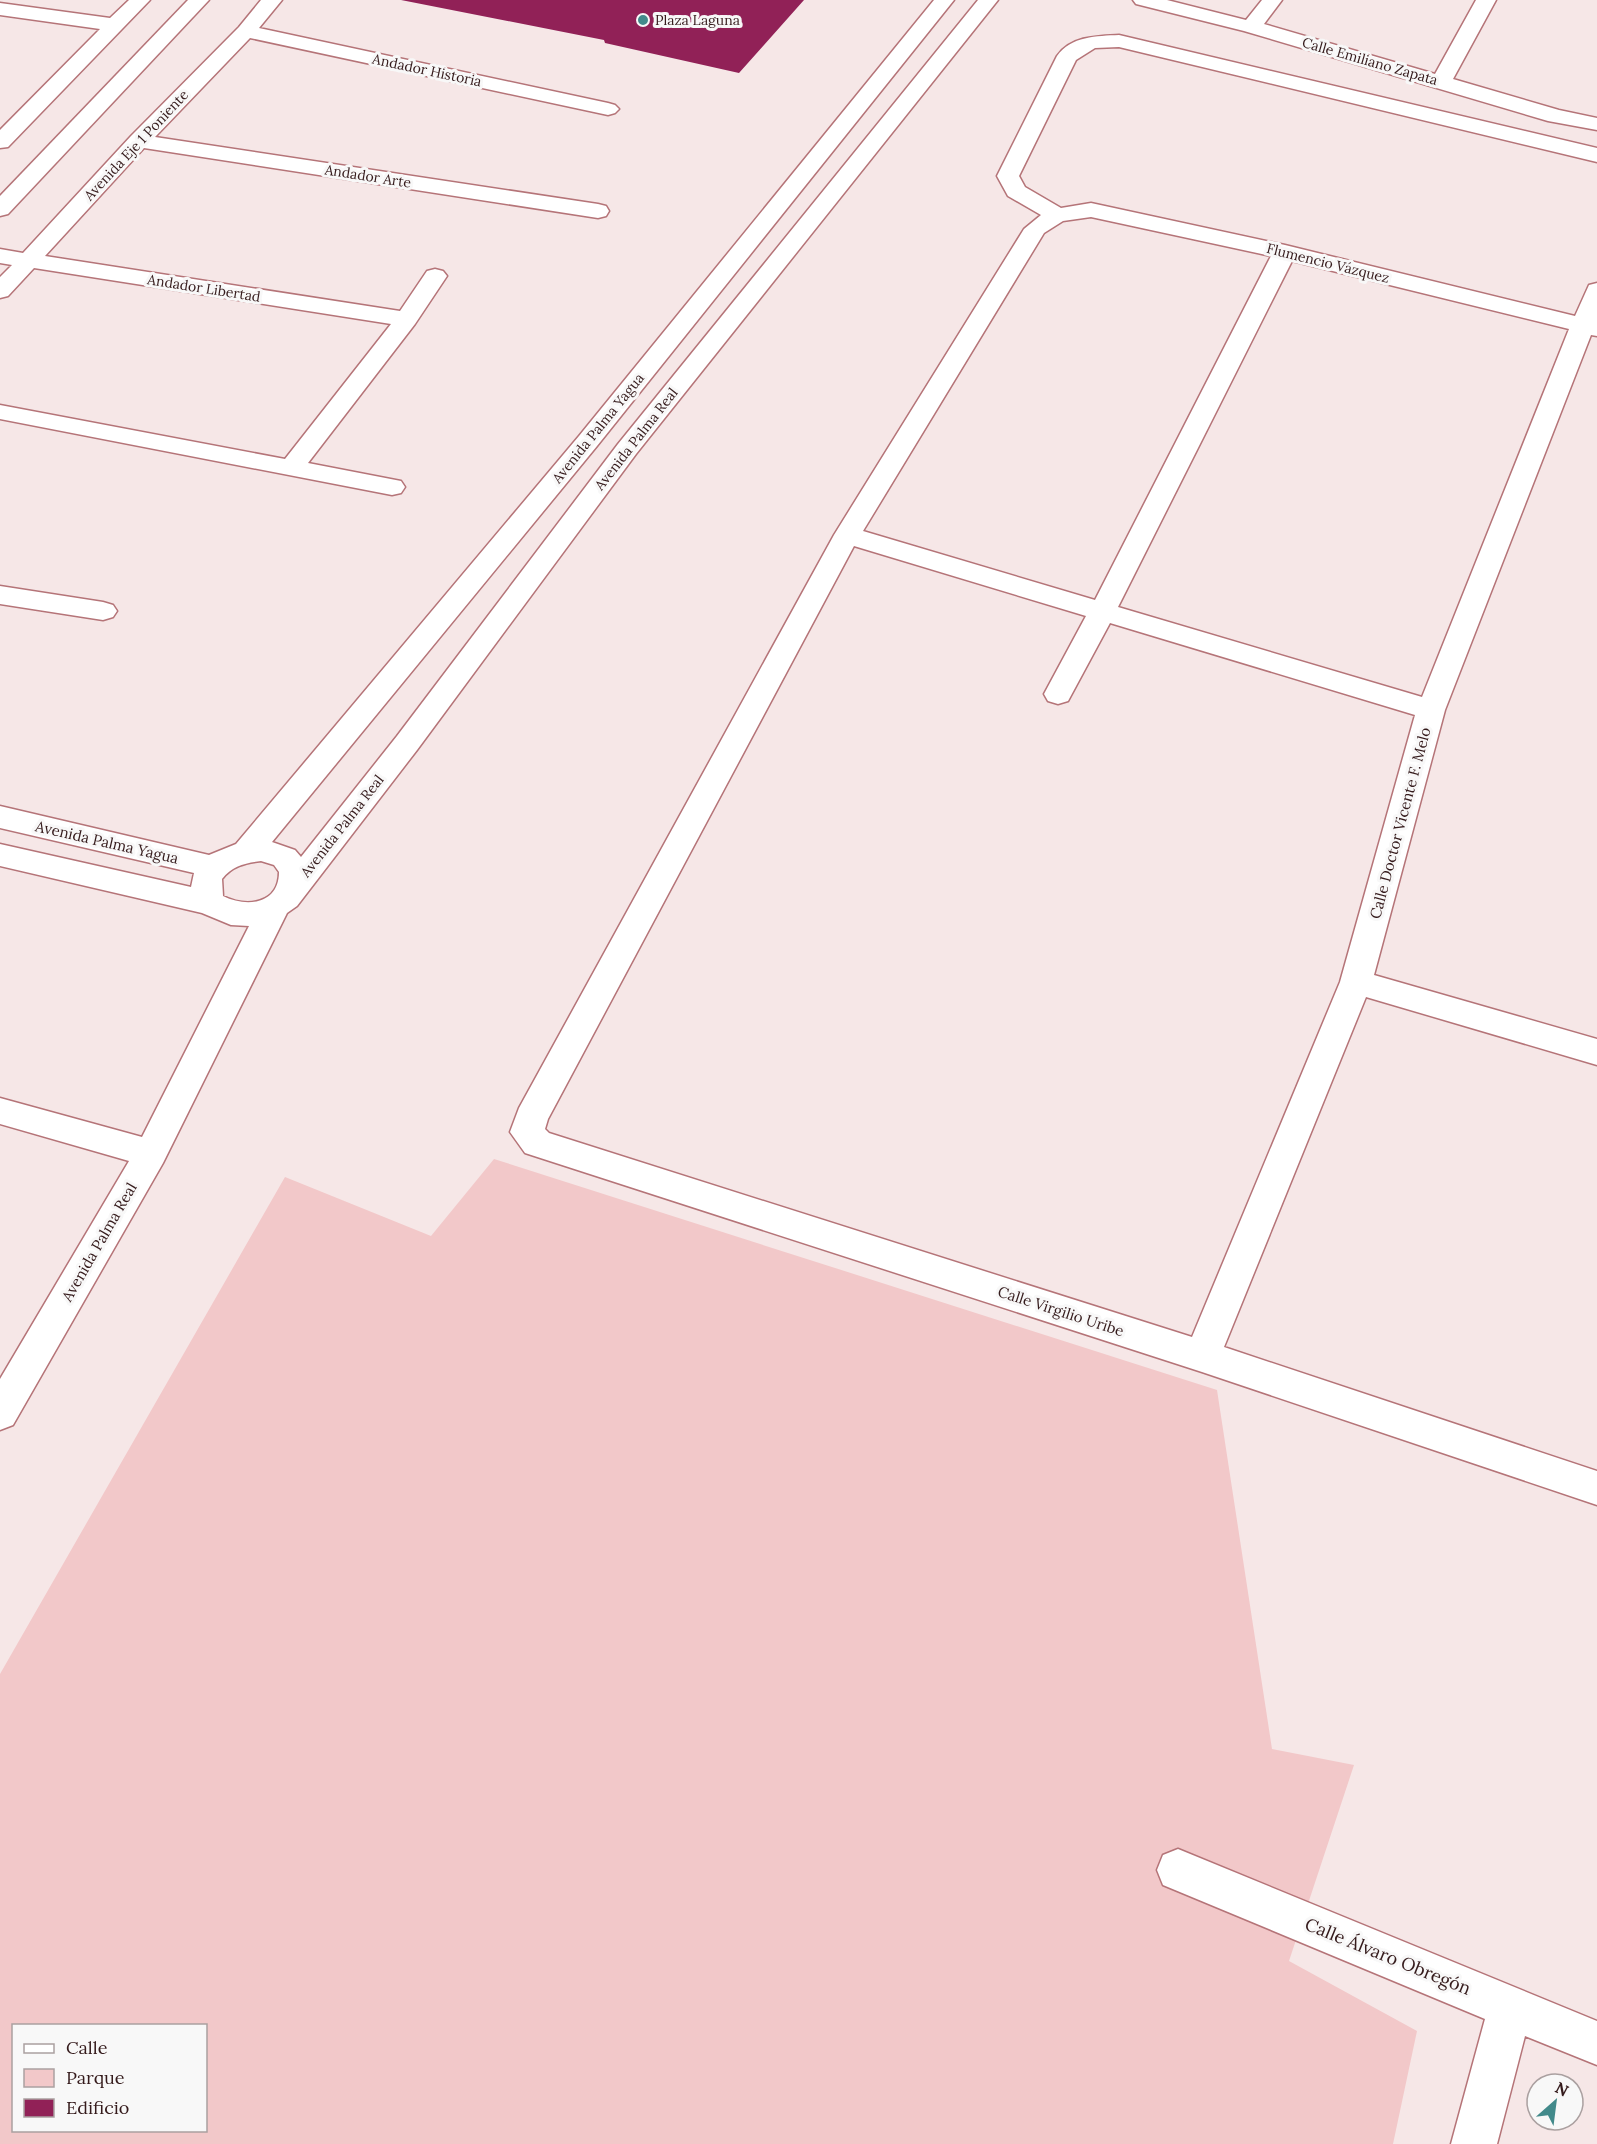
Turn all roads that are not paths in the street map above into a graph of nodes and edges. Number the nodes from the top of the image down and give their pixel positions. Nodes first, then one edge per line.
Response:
1 (140, 0) edge
2 (198, 0) edge
3 (272, 0) edge
4 (944, 0) edge
5 (988, 0) edge
6 (1143, 0) edge
7 (1272, 0) edge
8 (1486, 0) edge
9 (0, 9) edge
10 (114, 25) junction
11 (1251, 27) junction
12 (246, 31) junction
13 (1441, 82) junction
14 (608, 109) dead end
15 (10, 120) edge
16 (1597, 124) edge
17 (139, 141) junction
18 (0, 142) edge
19 (1597, 155) edge
20 (806, 170) junction
21 (844, 177) junction
22 (0, 209) edge
23 (598, 211) dead end
24 (1057, 215) junction
25 (1285, 252) junction
26 (0, 256) edge
27 (28, 261) junction
28 (435, 276) dead end
29 (1597, 290) edge
30 (0, 291) edge
31 (407, 319) junction
32 (1590, 327) edge
33 (0, 412) edge
34 (588, 441) junction
35 (627, 449) junction
36 (290, 469) junction
37 (392, 487) dead end
38 (848, 535) junction
39 (0, 595) edge
40 (103, 611) dead end
41 (1102, 612) junction
42 (1058, 694) dead end
43 (1431, 710) junction
44 (0, 817) edge
45 (247, 851) junction
46 (0, 855) edge
47 (215, 867) junction
48 (285, 897) junction
49 (210, 903) junction
50 (1356, 982) junction
51 (1597, 1052) edge
52 (0, 1111) edge
53 (151, 1153) junction
54 (1202, 1356) junction
55 (0, 1413) edge
56 (1597, 1488) edge
57 (1178, 1870) dead end
58 (1510, 2007) junction
59 (1597, 2043) edge
60 (1474, 2144) edge

1 - 10 street
2 - 22 street
3 - 12 street, Avenida Eje 1 Poniente
4 - 20 street, Avenida Palma Yagua
5 - 21 street, Avenida Palma Real
6 - 11 street, Calle Emiliano Zapata
7 - 11 street
8 - 13 street
9 - 10 street
10 - 15 street
11 - 13 street, Calle Emiliano Zapata
12 - 14 street, Andador Historia
12 - 17 street, Avenida Eje 1 Poniente
13 - 16 street, Calle Emiliano Zapata
15 - 18 street
17 - 23 street, Andador Arte
17 - 27 street, Avenida Eje 1 Poniente
19 - 24 street
20 - 21 street
20 - 34 street, Avenida Palma Yagua
21 - 35 street, Avenida Palma Real
24 - 25 street, Flumencio Vázquez
24 - 38 street
25 - 32 street, Flumencio Vázquez
25 - 41 street
26 - 27 street, Andador Libertad
27 - 30 street, Avenida Eje 1 Poniente
27 - 31 street, Andador Libertad
28 - 31 street
29 - 32 street, Calle Doctor Vicente F. Melo
31 - 36 street
32 - 43 street, Calle Doctor Vicente F. Melo
33 - 36 street
34 - 35 street
34 - 45 street, Avenida Palma Yagua
35 - 48 street, Avenida Palma Real
36 - 37 street
38 - 41 street
38 - 54 street, Calle Virgilio Uribe
39 - 40 street
41 - 42 street
41 - 43 street
43 - 50 street, Calle Doctor Vicente F. Melo
44 - 47 street, Avenida Palma Yagua
45 - 47 street
45 - 48 street
46 - 49 street
47 - 49 street
48 - 49 street
48 - 53 street, Avenida Palma Real
50 - 51 street
50 - 54 street, Calle Doctor Vicente F. Melo
52 - 53 street
53 - 55 street, Avenida Palma Real
54 - 56 street, Calle Virgilio Uribe
57 - 58 street, Calle Álvaro Obregón
58 - 59 street, Calle Álvaro Obregón
58 - 60 street

